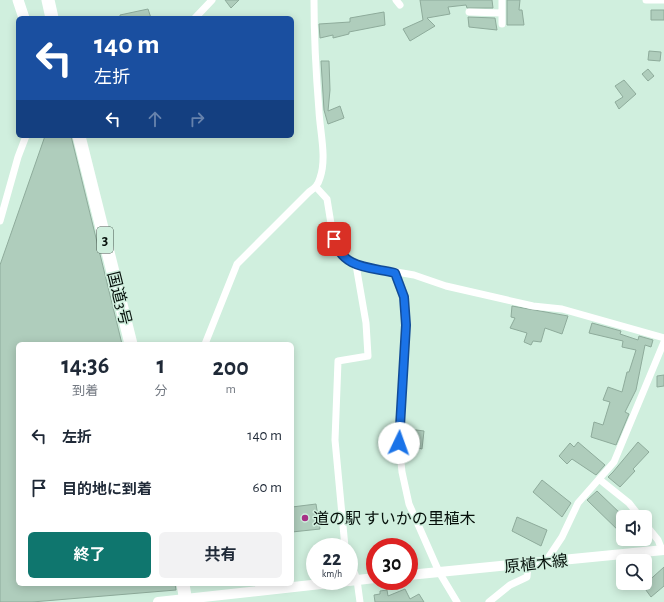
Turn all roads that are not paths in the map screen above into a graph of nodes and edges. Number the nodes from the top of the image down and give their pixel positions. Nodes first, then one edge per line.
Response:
1 (18, 0) edge
2 (48, 0) edge
3 (212, 0) edge
4 (314, 0) edge
5 (502, 0) edge
6 (646, 0) edge
7 (664, 0) edge
8 (469, 12) dead end
9 (502, 12) junction
10 (23, 16) edge
11 (52, 16) edge
12 (197, 16) edge
13 (502, 24) dead end
14 (25, 138) edge
15 (80, 138) edge
16 (316, 187) junction
17 (0, 221) edge
18 (356, 265) junction
19 (395, 273) junction
20 (664, 338) edge
21 (130, 342) edge
22 (206, 342) edge
23 (664, 342) edge
24 (600, 479) junction
25 (634, 510) edge
26 (652, 533) edge
27 (345, 538) edge
28 (663, 550) edge
29 (546, 561) junction
30 (528, 564) junction
31 (439, 572) junction
32 (418, 574) edge
33 (183, 586) edge
34 (306, 586) edge
35 (355, 590) edge
36 (186, 601) edge
37 (158, 602) edge
38 (360, 602) edge
39 (457, 602) edge
40 (489, 602) edge

1 - 10 main road
2 - 11 highway
3 - 12 street
4 - 16 street
5 - 9 street
6 - 7 street
8 - 9 street
9 - 13 street
14 - 17 street
15 - 21 highway, 国道3号 / 3
16 - 18 street
16 - 22 street
18 - 19 street
18 - 27 street
19 - 20 street
19 - 31 street
23 - 24 street
24 - 25 street
24 - 29 street
26 - 28 street
28 - 29 main road, 原植木線
29 - 30 main road, 原植木線
30 - 31 main road, 原植木線
30 - 40 street
31 - 32 main road, 原植木線
31 - 39 street
33 - 36 highway
34 - 36 main road
35 - 38 street
36 - 37 main road

